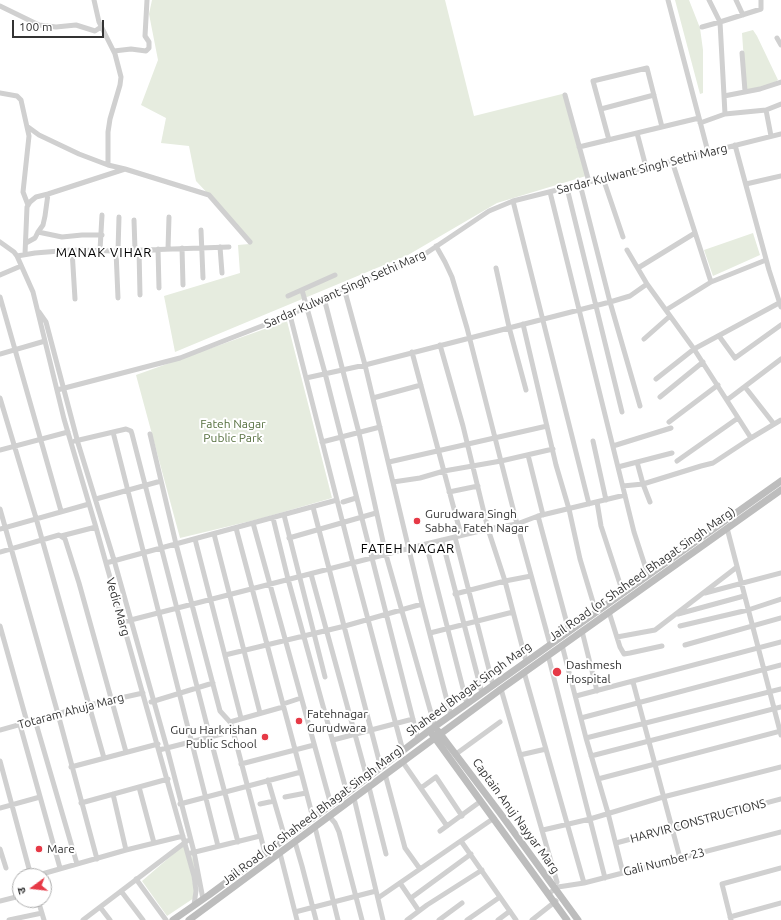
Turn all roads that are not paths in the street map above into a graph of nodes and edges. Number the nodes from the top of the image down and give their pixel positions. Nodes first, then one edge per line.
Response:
1 (94, 0) edge
2 (147, 0) edge
3 (668, 0) edge
4 (709, 0) edge
5 (736, 0) edge
6 (761, 0) edge
7 (0, 6) edge
8 (743, 15) junction
9 (720, 22) junction
10 (101, 27) junction
11 (702, 27) dead end
12 (777, 38) dead end
13 (781, 45) edge
14 (114, 51) junction
15 (742, 53) dead end
16 (781, 82) edge
17 (745, 92) junction
18 (0, 93) edge
19 (565, 95) dead end
20 (654, 95) junction
21 (724, 96) junction
22 (781, 104) edge
23 (600, 109) junction
24 (766, 110) junction
25 (725, 114) junction
26 (699, 121) junction
27 (28, 127) junction
28 (662, 127) junction
29 (637, 133) junction
30 (781, 134) edge
31 (771, 136) junction
32 (608, 140) junction
33 (735, 145) junction
34 (580, 147) junction
35 (708, 152) junction
36 (672, 161) junction
37 (108, 165) junction
38 (646, 168) junction
39 (125, 169) junction
40 (781, 176) edge
41 (603, 178) junction
42 (589, 182) junction
43 (580, 184) junction
44 (746, 184) junction
45 (567, 188) junction
46 (550, 192) junction
47 (48, 194) junction
48 (513, 201) junction
49 (28, 205) junction
50 (102, 215) dead end
51 (118, 217) dead end
52 (169, 218) dead end
53 (134, 220) dead end
54 (201, 230) dead end
55 (38, 232) junction
56 (695, 233) junction
57 (102, 235) junction
58 (622, 237) dead end
59 (0, 242) edge
60 (250, 242) dead end
61 (26, 243) junction
62 (436, 246) junction
63 (220, 247) junction
64 (229, 247) dead end
65 (182, 248) junction
66 (202, 248) junction
67 (158, 249) junction
68 (168, 249) junction
69 (72, 250) junction
70 (100, 250) junction
71 (137, 250) junction
72 (627, 250) dead end
73 (117, 251) junction
74 (25, 254) junction
75 (17, 256) junction
76 (766, 260) junction
77 (22, 266) junction
78 (496, 268) dead end
79 (638, 268) junction
80 (222, 272) dead end
81 (0, 275) edge
82 (334, 275) dead end
83 (204, 278) dead end
84 (711, 282) junction
85 (647, 284) junction
86 (183, 285) dead end
87 (159, 288) dead end
88 (344, 288) junction
89 (302, 290) junction
90 (140, 295) dead end
91 (288, 296) dead end
92 (0, 297) edge
93 (118, 298) dead end
94 (324, 298) junction
95 (75, 299) dead end
96 (610, 302) junction
97 (780, 305) edge
98 (307, 306) junction
99 (596, 306) junction
100 (37, 308) junction
101 (579, 310) junction
102 (666, 310) junction
103 (290, 315) junction
104 (670, 316) junction
105 (543, 319) junction
106 (523, 324) junction
107 (781, 325) edge
108 (509, 327) junction
109 (719, 336) junction
110 (470, 337) junction
111 (644, 339) dead end
112 (45, 341) junction
113 (440, 345) junction
114 (694, 349) junction
115 (15, 350) junction
116 (412, 352) junction
117 (0, 354) edge
118 (781, 359) edge
119 (703, 362) junction
120 (365, 364) junction
121 (342, 370) junction
122 (325, 373) junction
123 (306, 378) junction
124 (656, 379) dead end
125 (420, 385) junction
126 (718, 385) junction
127 (745, 387) junction
128 (64, 388) junction
129 (57, 390) junction
130 (526, 390) dead end
131 (660, 397) dead end
132 (0, 398) edge
133 (373, 398) junction
134 (727, 400) junction
135 (640, 406) dead end
136 (622, 412) dead end
137 (738, 418) junction
138 (781, 420) edge
139 (669, 422) dead end
140 (774, 424) junction
141 (547, 426) junction
142 (380, 427) junction
143 (670, 428) dead end
144 (68, 432) junction
145 (113, 432) junction
146 (358, 433) junction
147 (150, 434) dead end
148 (341, 437) junction
149 (495, 438) junction
150 (751, 438) junction
151 (40, 439) junction
152 (78, 440) junction
153 (593, 441) dead end
154 (71, 442) junction
155 (322, 442) junction
156 (467, 445) junction
157 (15, 446) junction
158 (613, 446) junction
159 (553, 449) junction
160 (0, 450) edge
161 (438, 452) junction
162 (672, 453) dead end
163 (528, 455) junction
164 (501, 461) junction
165 (677, 461) dead end
166 (389, 462) junction
167 (637, 462) junction
168 (474, 466) junction
169 (618, 467) junction
170 (444, 470) junction
171 (781, 481) edge
172 (161, 482) junction
173 (393, 482) junction
174 (643, 484) junction
175 (145, 486) junction
176 (478, 486) junction
177 (623, 486) junction
178 (128, 490) junction
179 (781, 490) edge
180 (449, 492) junction
181 (625, 495) junction
182 (356, 498) junction
183 (96, 499) junction
184 (337, 500) junction
185 (606, 500) junction
186 (343, 502) dead end
187 (598, 502) junction
188 (650, 502) dead end
189 (89, 504) junction
190 (589, 504) junction
191 (313, 507) junction
192 (0, 509) edge
193 (569, 509) junction
194 (61, 511) junction
195 (376, 513) junction
196 (284, 515) junction
197 (541, 516) junction
198 (36, 518) junction
199 (273, 518) junction
200 (361, 518) junction
201 (342, 522) junction
202 (252, 523) junction
203 (517, 524) junction
204 (96, 527) junction
205 (3, 528) edge
206 (236, 528) junction
207 (727, 528) junction
208 (319, 529) junction
209 (488, 529) junction
210 (214, 534) junction
211 (462, 535) junction
212 (61, 536) junction
213 (455, 537) junction
214 (289, 538) junction
215 (195, 539) junction
216 (42, 540) junction
217 (442, 540) junction
218 (176, 544) junction
219 (426, 544) junction
220 (160, 548) junction
221 (12, 549) junction
222 (408, 549) junction
223 (0, 552) edge
224 (143, 552) junction
225 (386, 555) junction
226 (371, 558) junction
227 (114, 560) junction
228 (106, 563) junction
229 (353, 563) junction
230 (737, 567) junction
231 (330, 569) junction
232 (781, 573) edge
233 (311, 574) junction
234 (648, 575) junction
235 (300, 576) junction
236 (531, 576) junction
237 (288, 579) junction
238 (505, 581) junction
239 (741, 583) junction
240 (269, 584) junction
241 (253, 589) junction
242 (469, 590) junction
243 (623, 593) junction
244 (229, 594) junction
245 (455, 594) junction
246 (701, 594) junction
247 (744, 596) junction
248 (210, 599) junction
249 (781, 599) edge
250 (192, 604) junction
251 (422, 604) junction
252 (176, 608) junction
253 (401, 610) junction
254 (748, 610) junction
255 (513, 612) junction
256 (596, 612) junction
257 (609, 612) junction
258 (158, 613) junction
259 (675, 614) junction
260 (386, 615) junction
261 (781, 618) edge
262 (131, 620) junction
263 (368, 620) junction
264 (477, 621) junction
265 (123, 622) junction
266 (464, 624) junction
267 (0, 626) edge
268 (345, 626) junction
269 (680, 626) dead end
270 (752, 626) junction
271 (326, 629) junction
272 (448, 629) junction
273 (569, 631) junction
274 (582, 631) junction
275 (314, 632) junction
276 (430, 634) junction
277 (304, 636) junction
278 (617, 637) junction
279 (285, 640) junction
280 (781, 642) edge
281 (266, 644) junction
282 (550, 644) junction
283 (562, 645) junction
284 (685, 645) dead end
285 (662, 646) dead end
286 (758, 648) junction
287 (7, 650) junction
288 (244, 650) junction
289 (0, 652) edge
290 (225, 655) junction
291 (548, 655) junction
292 (526, 661) junction
293 (781, 665) edge
294 (764, 670) junction
295 (524, 672) junction
296 (325, 677) dead end
297 (633, 682) junction
298 (213, 684) junction
299 (493, 685) junction
300 (197, 688) junction
301 (501, 689) junction
302 (781, 689) edge
303 (597, 691) junction
304 (143, 692) junction
305 (770, 692) junction
306 (178, 693) junction
307 (482, 693) junction
308 (576, 696) junction
309 (301, 698) junction
310 (112, 700) junction
311 (153, 701) junction
312 (638, 703) junction
313 (146, 704) junction
314 (466, 704) junction
315 (89, 705) junction
316 (283, 706) junction
317 (781, 707) edge
318 (774, 709) junction
319 (260, 713) junction
320 (58, 714) junction
321 (451, 716) junction
322 (241, 718) junction
323 (581, 718) junction
324 (413, 719) junction
325 (36, 720) junction
326 (27, 722) junction
327 (230, 722) junction
328 (500, 722) dead end
329 (644, 723) junction
330 (395, 724) junction
331 (20, 725) junction
332 (432, 729) junction
333 (0, 730) edge
334 (371, 730) junction
335 (233, 731) junction
336 (781, 732) edge
337 (354, 735) junction
338 (438, 735) junction
339 (210, 737) junction
340 (586, 738) junction
341 (418, 739) junction
342 (333, 740) junction
343 (649, 741) junction
344 (191, 742) junction
345 (158, 744) junction
346 (314, 745) junction
347 (167, 748) junction
348 (546, 749) junction
349 (159, 750) junction
350 (295, 750) junction
351 (402, 751) junction
352 (126, 752) junction
353 (456, 754) junction
354 (520, 755) junction
355 (591, 756) junction
356 (104, 758) junction
357 (0, 761) edge
358 (402, 762) junction
359 (241, 764) junction
360 (654, 764) junction
361 (71, 766) junction
362 (781, 767) edge
363 (381, 768) junction
364 (301, 772) junction
365 (385, 774) junction
366 (367, 778) junction
367 (168, 779) junction
368 (598, 779) junction
369 (268, 780) junction
370 (247, 786) junction
371 (139, 787) junction
372 (369, 787) junction
373 (421, 788) junction
374 (225, 792) junction
375 (306, 792) junction
376 (347, 793) junction
377 (113, 794) junction
378 (40, 797) junction
379 (206, 797) junction
380 (285, 797) dead end
381 (663, 797) junction
382 (354, 798) junction
383 (781, 799) edge
384 (274, 800) junction
385 (481, 801) junction
386 (81, 803) junction
387 (181, 804) junction
388 (260, 804) dead end
389 (12, 805) junction
390 (175, 805) junction
391 (331, 805) junction
392 (0, 808) edge
393 (608, 813) junction
394 (329, 816) junction
395 (462, 816) junction
396 (313, 818) junction
397 (494, 818) junction
398 (590, 819) junction
399 (567, 823) junction
400 (447, 826) junction
401 (315, 827) junction
402 (672, 829) junction
403 (543, 830) junction
404 (440, 831) dead end
405 (781, 832) edge
406 (183, 836) junction
407 (260, 836) junction
408 (285, 838) junction
409 (190, 840) junction
410 (461, 841) junction
411 (185, 842) junction
412 (238, 842) junction
413 (295, 842) junction
414 (154, 843) junction
415 (616, 843) junction
416 (218, 846) junction
417 (0, 849) edge
418 (126, 850) junction
419 (194, 852) junction
420 (188, 853) junction
421 (265, 853) junction
422 (280, 853) junction
423 (386, 854) dead end
424 (471, 854) junction
425 (680, 858) junction
426 (97, 859) junction
427 (77, 864) junction
428 (6, 868) dead end
429 (29, 868) edge
430 (60, 868) junction
431 (781, 868) edge
432 (420, 869) junction
433 (482, 870) junction
434 (52, 871) edge
435 (623, 873) junction
436 (605, 878) junction
437 (136, 879) junction
438 (400, 883) junction
439 (584, 883) junction
440 (556, 885) junction
441 (122, 891) junction
442 (376, 891) junction
443 (548, 894) junction
444 (356, 896) junction
445 (500, 897) junction
446 (562, 897) junction
447 (12, 898) edge
448 (378, 898) junction
449 (410, 898) junction
450 (203, 899) junction
451 (0, 901) edge
452 (334, 901) junction
453 (554, 902) junction
454 (462, 903) dead end
455 (781, 903) edge
456 (193, 906) junction
457 (100, 907) junction
458 (313, 907) junction
459 (41, 908) edge
460 (420, 911) junction
461 (510, 911) junction
462 (42, 912) junction
463 (295, 912) junction
464 (731, 918) edge
465 (9, 920) edge
466 (44, 920) edge
467 (83, 920) edge
468 (110, 920) edge
469 (143, 920) edge
470 (166, 920) edge
471 (173, 920) edge
472 (189, 920) edge
473 (297, 920) edge
474 (316, 920) edge
475 (338, 920) edge
476 (362, 920) edge
477 (383, 920) edge
478 (407, 920) edge
479 (439, 920) edge
480 (467, 920) edge
481 (498, 920) edge
482 (516, 920) edge
483 (532, 920) edge
484 (567, 920) edge
485 (578, 920) edge

1 - 10 street
2 - 14 street
3 - 26 street
4 - 9 street
5 - 8 street
6 - 8 street
7 - 10 street
8 - 9 street
9 - 11 street
9 - 21 street
10 - 14 street
12 - 13 street
14 - 37 street
15 - 17 street
16 - 17 street
17 - 21 street
18 - 27 street
19 - 34 street
20 - 23 street
20 - 23 street
20 - 28 street
21 - 25 street
22 - 24 street
23 - 32 street
24 - 25 street
24 - 31 street
25 - 26 street
26 - 28 street
26 - 35 street
27 - 37 street
27 - 49 street
28 - 29 street
29 - 32 street
29 - 38 street
30 - 31 street, Sardar Kulwant Singh Sethi Marg
31 - 33 street, Sardar Kulwant Singh Sethi Marg
32 - 34 street
33 - 35 street, Sardar Kulwant Singh Sethi Marg
33 - 44 street
34 - 42 street
35 - 36 street, Sardar Kulwant Singh Sethi Marg
36 - 38 street, Sardar Kulwant Singh Sethi Marg
36 - 56 street
37 - 39 street
38 - 41 street, Sardar Kulwant Singh Sethi Marg
39 - 47 street
39 - 60 street
40 - 44 street
41 - 42 street, Sardar Kulwant Singh Sethi Marg
41 - 58 street
42 - 43 street, Sardar Kulwant Singh Sethi Marg
43 - 45 street, Sardar Kulwant Singh Sethi Marg
43 - 96 street
44 - 76 street
45 - 46 street, Sardar Kulwant Singh Sethi Marg
45 - 99 street
46 - 48 street, Sardar Kulwant Singh Sethi Marg
46 - 101 street
47 - 49 street
47 - 55 street
48 - 62 street, Sardar Kulwant Singh Sethi Marg
48 - 105 street
49 - 61 street
50 - 57 street
51 - 73 street
52 - 68 street
53 - 71 street
54 - 66 street
55 - 57 street
55 - 61 street
56 - 79 street
56 - 84 street
57 - 70 street
59 - 75 street, Vedic Marg
61 - 74 street
62 - 88 street, Sardar Kulwant Singh Sethi Marg
62 - 110 street
63 - 64 street
63 - 66 street
63 - 80 street
65 - 66 street
65 - 68 street
65 - 86 street
66 - 83 street
67 - 68 street
67 - 71 street
67 - 87 street
69 - 70 street
69 - 74 street
69 - 95 street
70 - 73 street
71 - 73 street
71 - 90 street
72 - 79 street
73 - 93 street
74 - 75 street
75 - 77 street, Vedic Marg
76 - 84 street
76 - 97 street
77 - 81 street
77 - 100 street, Vedic Marg
78 - 108 street
79 - 85 street
82 - 89 street
84 - 102 street
85 - 96 street
85 - 102 street
88 - 94 street, Sardar Kulwant Singh Sethi Marg
88 - 120 street
89 - 91 street
89 - 98 street
92 - 115 street
94 - 98 street, Sardar Kulwant Singh Sethi Marg
94 - 121 street
96 - 99 street
96 - 135 street
97 - 109 street
98 - 103 street, Sardar Kulwant Singh Sethi Marg
98 - 122 street
99 - 101 street
99 - 136 street
100 - 112 street, Vedic Marg
100 - 128 street, Vedic Marg
101 - 105 street
101 - 158 street
102 - 104 street
103 - 123 street
103 - 128 street, Sardar Kulwant Singh Sethi Marg
104 - 111 street
104 - 114 street
105 - 106 street
105 - 190 street
106 - 108 street
106 - 141 street
107 - 109 street
108 - 110 street
108 - 130 street
109 - 114 street
110 - 113 street
110 - 149 street
112 - 115 street
112 - 129 street, Vedic Marg
113 - 116 street
113 - 156 street
114 - 119 street
114 - 124 street
115 - 117 street
115 - 151 street
116 - 120 street
116 - 125 street
118 - 127 street
119 - 126 street
119 - 131 street
120 - 121 street
120 - 133 street
121 - 122 street
121 - 146 street
122 - 123 street
122 - 148 street
123 - 155 street
125 - 133 street
125 - 161 street
126 - 134 street
126 - 139 street
127 - 134 street
127 - 140 street
128 - 129 street, Sardar Kulwant Singh Sethi Marg
128 - 152 street, Vedic Marg
129 - 144 street, Vedic Marg
132 - 157 street
133 - 142 street
134 - 137 street
137 - 150 street
137 - 165 street
138 - 140 street
140 - 150 street
141 - 149 street
141 - 159 street
142 - 146 street
142 - 166 street
143 - 158 street
144 - 151 street
144 - 154 street, Vedic Marg
145 - 152 street
145 - 175 street
145 - 178 street
146 - 148 street
146 - 195 street
147 - 172 street
148 - 155 street
148 - 182 street
149 - 156 street
149 - 164 street
150 - 174 street
151 - 157 street
151 - 194 street
152 - 154 street
152 - 183 street, Vedic Marg
153 - 185 street
154 - 189 street, Vedic Marg
155 - 184 street
156 - 161 street
156 - 168 street
157 - 160 street
157 - 198 street
158 - 169 street
159 - 163 street
159 - 193 street
161 - 166 street
161 - 170 street
162 - 167 street
163 - 164 street
163 - 197 street
164 - 168 street
164 - 203 street
166 - 173 street
167 - 169 street
167 - 174 street
168 - 170 street
168 - 176 street
169 - 177 street
170 - 173 street
170 - 180 street
171 - 234 main road, Shaheed Bhagat Singh Marg
172 - 175 street
172 - 218 street
173 - 222 street
174 - 177 street
174 - 188 street
175 - 178 street
175 - 220 street
176 - 180 street
176 - 209 street
177 - 181 street
178 - 183 street
178 - 224 street
179 - 207 main road, Jail Road (or Shaheed Bhagat Singh Marg)
180 - 211 street
181 - 185 street
181 - 234 street
182 - 186 street
182 - 200 street
183 - 227 street, Vedic Marg
184 - 191 street
184 - 201 street
185 - 187 street
187 - 190 street
187 - 243 street
189 - 194 street
189 - 204 street, Vedic Marg
190 - 193 street
191 - 196 street
191 - 208 street
192 - 205 street
193 - 197 street
193 - 256 street
194 - 198 street
195 - 200 street
195 - 225 street
196 - 199 street
196 - 214 street
197 - 203 street
197 - 273 street
198 - 205 street
198 - 216 street
199 - 202 street
199 - 237 street
200 - 201 street
200 - 226 street
201 - 208 street
201 - 229 street
202 - 206 street
202 - 240 street
203 - 209 street
203 - 236 street
204 - 212 street
204 - 228 street, Vedic Marg
205 - 221 street
206 - 210 street
206 - 241 street
207 - 230 street
207 - 257 main road, Jail Road (or Shaheed Bhagat Singh Marg)
208 - 214 street
208 - 231 street
209 - 211 street
209 - 238 street
210 - 215 street
210 - 244 street
211 - 213 street
212 - 216 street
212 - 310 street
213 - 217 street
213 - 242 street
214 - 235 street
215 - 218 street
215 - 248 street
216 - 221 street
216 - 315 street
217 - 219 street
217 - 245 street
218 - 220 street
218 - 250 street
219 - 222 street
219 - 272 street
220 - 224 street
220 - 252 street
221 - 223 street
221 - 320 street
222 - 225 street
222 - 251 street
224 - 227 street
224 - 258 street
225 - 226 street
225 - 253 street
226 - 229 street
226 - 260 street
227 - 228 street
227 - 262 street, Vedic Marg
228 - 265 street, Vedic Marg
229 - 231 street
229 - 263 street
230 - 239 street
230 - 246 street
231 - 233 street
231 - 268 street
232 - 239 street
233 - 235 street
233 - 271 street
234 - 243 main road, Shaheed Bhagat Singh Marg
235 - 237 street
235 - 275 street
236 - 238 street
236 - 282 street
237 - 240 street
237 - 277 street
238 - 242 street
238 - 255 street
239 - 246 street
239 - 247 street
240 - 241 street
240 - 279 street
241 - 244 street
241 - 281 street
242 - 245 street
242 - 264 street
243 - 256 main road, Shaheed Bhagat Singh Marg
244 - 248 street
244 - 288 street
245 - 266 street
246 - 259 street
247 - 254 street
247 - 259 street
248 - 250 street
248 - 290 street
249 - 254 street
250 - 252 street
250 - 298 street
251 - 253 street
251 - 276 street
252 - 258 street
252 - 300 street
253 - 260 street
253 - 332 street
254 - 269 street
254 - 270 street
255 - 264 street
255 - 292 street
256 - 273 main road, Shaheed Bhagat Singh Marg
257 - 274 main road, Jail Road (or Shaheed Bhagat Singh Marg)
257 - 278 street
258 - 262 street
258 - 306 street
259 - 278 street
260 - 263 street
260 - 324 street
261 - 270 street
262 - 265 street
262 - 311 street, Vedic Marg
263 - 268 street
263 - 330 street
264 - 266 street
264 - 299 street
265 - 304 street, Vedic Marg
266 - 272 street
266 - 307 street
267 - 287 street
268 - 271 street
268 - 334 street
270 - 284 street
270 - 286 street
271 - 275 street
271 - 337 street
272 - 276 street
272 - 314 street
273 - 282 main road, Shaheed Bhagat Singh Marg
274 - 283 main road, Jail Road (or Shaheed Bhagat Singh Marg)
274 - 303 street
275 - 277 street
275 - 296 street
276 - 321 street
277 - 279 street
277 - 342 street
278 - 285 street
279 - 281 street
279 - 309 street
280 - 286 street
281 - 288 street
281 - 316 street
282 - 292 main road, Shaheed Bhagat Singh Marg
283 - 291 main road, Jail Road (or Shaheed Bhagat Singh Marg)
283 - 308 street
286 - 294 street
286 - 297 street
287 - 289 street
287 - 326 street
288 - 290 street
288 - 319 street
290 - 322 street
291 - 295 main road, Jail Road (or Shaheed Bhagat Singh Marg)
291 - 398 street
292 - 299 main road, Shaheed Bhagat Singh Marg
293 - 294 street
294 - 305 street
294 - 312 street
295 - 301 main road, Jail Road (or Shaheed Bhagat Singh Marg)
295 - 348 street
297 - 303 street
297 - 312 street
298 - 300 street
298 - 327 street
299 - 307 main road, Shaheed Bhagat Singh Marg
300 - 306 street
300 - 339 street
301 - 338 main road, Jail Road (or Shaheed Bhagat Singh Marg)
301 - 354 street
302 - 305 street
303 - 308 street
304 - 310 street, Totaram Ahuja Marg
304 - 313 street, Vedic Marg
305 - 318 street
305 - 329 street
306 - 311 street
306 - 344 street
307 - 314 main road, Shaheed Bhagat Singh Marg
308 - 323 street
309 - 316 street
309 - 346 street
310 - 315 street, Totaram Ahuja Marg
310 - 352 street
311 - 313 street
311 - 347 street, Vedic Marg
312 - 323 street
312 - 329 street
313 - 345 street, Vedic Marg
314 - 321 main road, Shaheed Bhagat Singh Marg
315 - 320 street, Totaram Ahuja Marg
315 - 356 street
316 - 319 street
316 - 350 street
317 - 318 street
318 - 336 street
318 - 343 street
319 - 322 street
320 - 325 street, Totaram Ahuja Marg
320 - 361 street
321 - 332 main road, Shaheed Bhagat Singh Marg
322 - 327 street
323 - 340 street
324 - 330 street
324 - 341 street
325 - 326 street, Totaram Ahuja Marg
325 - 427 street
326 - 331 street, Totaram Ahuja Marg
327 - 335 street
328 - 353 street
329 - 340 street
329 - 343 street
330 - 334 street
330 - 351 street
331 - 333 street, Totaram Ahuja Marg
331 - 378 street
332 - 338 main road
332 - 341 main road, Shaheed Bhagat Singh Marg
334 - 337 street
334 - 363 street
335 - 339 street
335 - 359 street
336 - 360 street
337 - 342 street
337 - 366 street
338 - 353 main road, Captain Anuj Nayyar Marg
338 - 358 main road, Jail Road (or Shaheed Bhagat Singh Marg)
338 - 385 main road, Captain Anuj Nayyar Marg
339 - 344 street
339 - 374 street
340 - 355 street
341 - 351 main road, Shaheed Bhagat Singh Marg
342 - 376 street
343 - 355 street
343 - 360 street
344 - 347 street
344 - 379 street
345 - 349 street, Vedic Marg
345 - 352 street
346 - 350 street
346 - 391 street
347 - 349 street
347 - 387 street, Vedic Marg
348 - 354 street
348 - 399 street
349 - 367 street, Vedic Marg
350 - 359 street
350 - 364 street
351 - 363 main road, Shaheed Bhagat Singh Marg
352 - 356 street
353 - 440 main road, Captain Anuj Nayyar Marg
354 - 403 street
355 - 368 street
356 - 361 street
357 - 389 street
358 - 365 main road, Jail Road (or Shaheed Bhagat Singh Marg)
358 - 373 street
359 - 370 street
360 - 368 street
360 - 381 street
361 - 386 street
362 - 381 street
363 - 366 main road, Shaheed Bhagat Singh Marg
364 - 369 street
364 - 375 street
365 - 372 main road, Jail Road (or Shaheed Bhagat Singh Marg)
365 - 432 street
366 - 376 main road, Shaheed Bhagat Singh Marg
367 - 371 street
367 - 390 street, Vedic Marg
368 - 393 street
369 - 370 street
369 - 384 street
370 - 374 street
370 - 407 street
371 - 377 street
371 - 414 street
372 - 382 main road, Jail Road (or Shaheed Bhagat Singh Marg)
372 - 423 street
373 - 395 street
373 - 400 street
374 - 379 street
374 - 412 street
375 - 380 street
375 - 396 street
376 - 391 main road, Shaheed Bhagat Singh Marg
377 - 386 street
377 - 418 street
378 - 389 street
378 - 430 street
379 - 387 street
379 - 416 street
381 - 393 street
381 - 402 street
382 - 394 main road, Jail Road (or Shaheed Bhagat Singh Marg)
382 - 442 street
383 - 402 street, HARVIR CONSTRUCTIONS
384 - 388 street
384 - 408 street
385 - 395 street
385 - 397 main road, Captain Anuj Nayyar Marg
386 - 426 street
387 - 390 street
387 - 409 street, Vedic Marg
389 - 392 street
389 - 429 street
390 - 406 street, Vedic Marg
391 - 396 main road, Shaheed Bhagat Singh Marg
393 - 398 street
393 - 415 street
394 - 401 main road, Jail Road (or Shaheed Bhagat Singh Marg)
394 - 444 street
395 - 400 street
396 - 408 main road, Shaheed Bhagat Singh Marg
397 - 410 street
397 - 443 main road, Captain Anuj Nayyar Marg
398 - 399 street
398 - 436 street
399 - 403 street
399 - 439 street
400 - 404 street
401 - 413 main road, Jail Road (or Shaheed Bhagat Singh Marg)
401 - 452 street
402 - 415 street, HARVIR CONSTRUCTIONS
402 - 425 street
403 - 440 street
405 - 425 street, Gali Number 23
406 - 411 street, Vedic Marg
406 - 414 street
407 - 412 street
407 - 421 street
408 - 421 main road, Shaheed Bhagat Singh Marg
409 - 411 street
409 - 419 street, Vedic Marg
410 - 424 street
410 - 432 street
411 - 420 street, Vedic Marg
411 - 437 street
412 - 416 street
413 - 422 main road, Jail Road (or Shaheed Bhagat Singh Marg)
413 - 458 street
414 - 418 street
415 - 435 street
416 - 419 street
417 - 428 street
418 - 426 street
419 - 420 street
419 - 450 street, Vedic Marg
420 - 456 street, Vedic Marg
421 - 450 main road, Shaheed Bhagat Singh Marg
422 - 463 street
422 - 472 main road, Jail Road (or Shaheed Bhagat Singh Marg)
424 - 433 street
424 - 449 street
425 - 435 street, Gali Number 23
426 - 427 street
427 - 430 street
430 - 434 street
431 - 464 street
432 - 438 street
433 - 445 street
433 - 460 street
435 - 436 street, Gali Number 23
436 - 439 street, Gali Number 23
437 - 441 street
437 - 470 street
438 - 448 street
438 - 449 street
439 - 440 street, Gali Number 23
440 - 443 street, Gali Number 23
440 - 446 main road, Captain Anuj Nayyar Marg
441 - 457 street
441 - 469 street
442 - 444 street
442 - 448 street
443 - 453 main road, Captain Anuj Nayyar Marg
444 - 452 street
444 - 476 street
445 - 461 street
445 - 480 street
446 - 453 street
446 - 485 main road, Captain Anuj Nayyar Marg
447 - 451 street
448 - 477 street
449 - 460 street
450 - 456 main road, Shaheed Bhagat Singh Marg
452 - 458 street
452 - 475 street
453 - 483 street
453 - 484 main road, Captain Anuj Nayyar Marg
454 - 479 street
455 - 464 street
456 - 471 main road, Shaheed Bhagat Singh Marg
457 - 467 street
457 - 468 street
458 - 463 street
458 - 474 street
459 - 462 street
460 - 478 street
461 - 481 street
461 - 482 street
462 - 465 street
462 - 466 street
463 - 473 street

